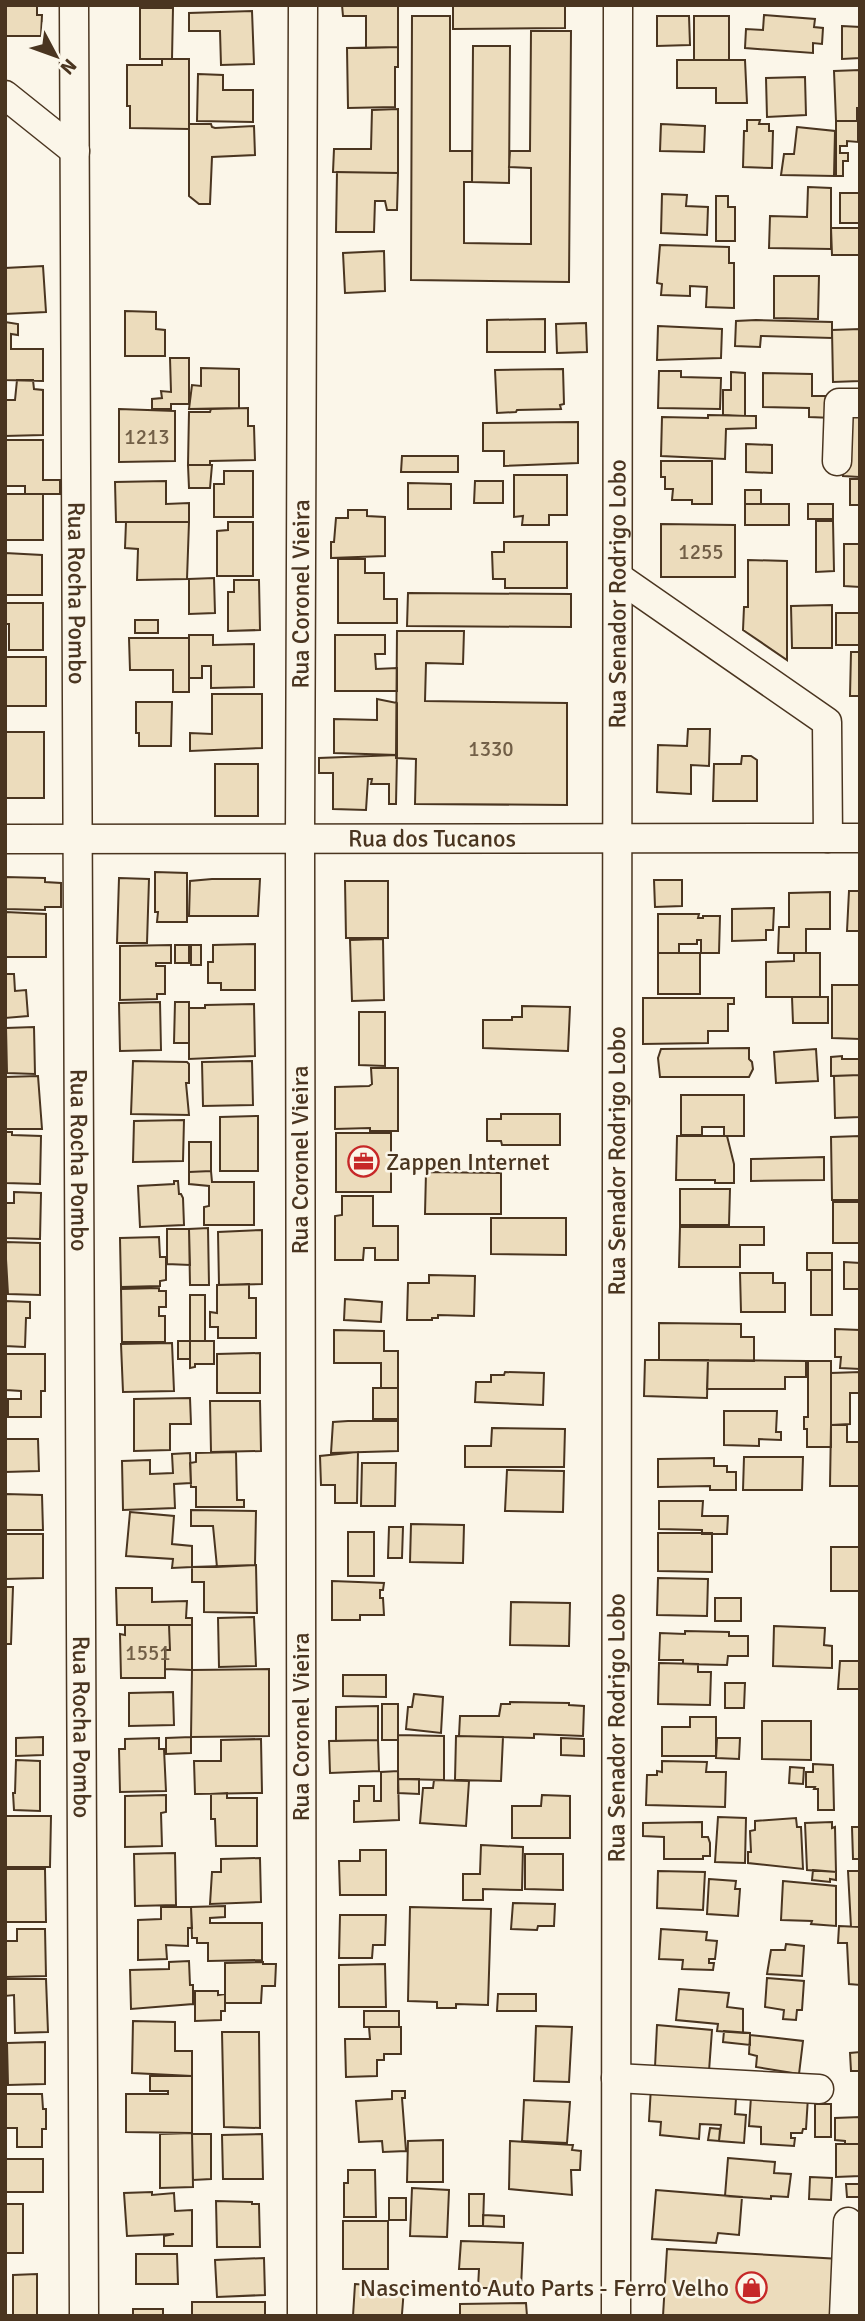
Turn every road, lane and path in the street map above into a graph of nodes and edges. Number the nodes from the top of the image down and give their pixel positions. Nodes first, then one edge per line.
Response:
1 (74, 5) edge
2 (303, 5) edge
3 (618, 5) edge
4 (5, 94) edge
5 (75, 151) junction
6 (860, 403) edge
7 (837, 461) dead end
8 (618, 577) junction
9 (78, 838) junction
10 (300, 838) junction
11 (617, 838) junction
12 (828, 838) junction
13 (860, 838) edge
14 (5, 839) edge
15 (617, 2078) junction
16 (819, 2090) dead end
17 (848, 2222) dead end
18 (84, 2316) edge
19 (302, 2316) edge
20 (616, 2316) edge
21 (844, 2316) edge

1 - 5 street, Rua Rocha Pombo
2 - 10 street, Rua Coronel Vieira
3 - 8 street, Rua Senador Rodrigo Lobo
4 - 5 street
5 - 9 street, Rua Rocha Pombo
6 - 7 street
8 - 11 street, Rua Senador Rodrigo Lobo
8 - 12 street
9 - 10 street, Rua dos Tucanos
9 - 14 street, Rua dos Tucanos
9 - 18 street, Rua Rocha Pombo
10 - 11 street, Rua dos Tucanos
10 - 19 street, Rua Coronel Vieira
11 - 12 street, Rua dos Tucanos
11 - 15 street, Rua Senador Rodrigo Lobo
12 - 13 street, Rua dos Tucanos
15 - 16 street
15 - 20 street, Rua Senador Rodrigo Lobo
17 - 21 street

